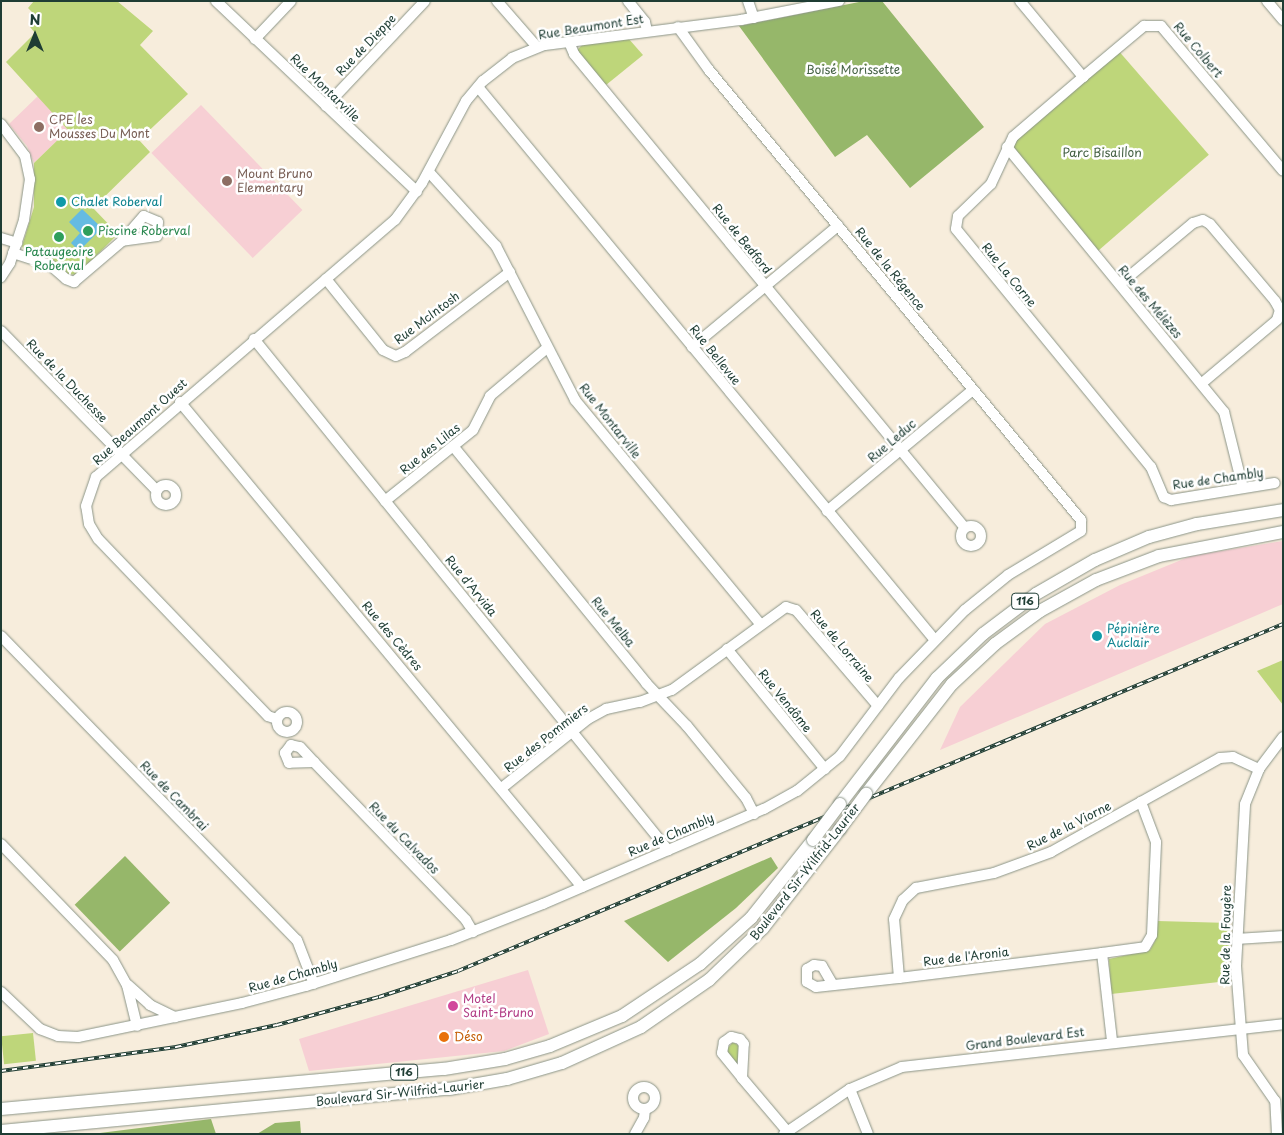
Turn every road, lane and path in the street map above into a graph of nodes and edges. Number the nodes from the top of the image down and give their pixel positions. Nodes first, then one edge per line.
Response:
1 (216, 1) edge
2 (290, 1) edge
3 (425, 1) edge
4 (497, 1) edge
5 (628, 1) edge
6 (748, 1) edge
7 (839, 1) edge
8 (1020, 1) edge
9 (1267, 1) edge
10 (754, 18) junction
11 (1283, 20) edge
12 (678, 27) junction
13 (647, 31) junction
14 (255, 39) junction
15 (569, 42) junction
16 (537, 47) junction
17 (1083, 77) junction
18 (478, 86) junction
19 (326, 106) junction
20 (1, 124) edge
21 (1007, 147) junction
22 (1283, 171) edge
23 (429, 172) junction
24 (417, 192) junction
25 (838, 226) junction
26 (1, 238) edge
27 (122, 241) dead end
28 (17, 243) junction
29 (13, 253) junction
30 (510, 272) junction
31 (1, 277) edge
32 (326, 279) junction
33 (1120, 284) junction
34 (765, 286) junction
35 (1, 331) edge
36 (254, 339) junction
37 (692, 346) junction
38 (547, 348) junction
39 (1201, 384) junction
40 (973, 390) junction
41 (180, 402) junction
42 (453, 446) junction
43 (900, 450) junction
44 (121, 454) junction
45 (1275, 483) dead end
46 (1243, 488) junction
47 (157, 491) dead end
48 (1165, 497) joint
49 (385, 501) junction
50 (1283, 510) edge
51 (827, 511) junction
52 (1083, 526) joint
53 (965, 528) dead end
54 (1283, 532) edge
55 (760, 624) junction
56 (1, 636) edge
57 (934, 639) junction
58 (727, 649) junction
59 (658, 695) junction
60 (878, 706) junction
61 (277, 719) dead end
62 (572, 730) junction
63 (1283, 737) edge
64 (314, 762) dead end
65 (825, 769) junction
66 (1259, 769) junction
67 (503, 787) junction
68 (1141, 802) junction
69 (754, 814) junction
70 (1, 844) edge
71 (668, 850) junction
72 (582, 886) junction
73 (472, 932) junction
74 (1283, 936) edge
75 (1237, 939) junction
76 (1102, 953) junction
77 (899, 978) junction
78 (127, 984) junction
79 (314, 984) junction
80 (834, 985) dead end
81 (1, 992) edge
82 (176, 1017) junction
83 (1283, 1024) edge
84 (137, 1026) junction
85 (1240, 1028) junction
86 (1112, 1041) junction
87 (742, 1078) dead end
88 (850, 1089) junction
89 (1, 1109) edge
90 (645, 1110) dead end
91 (1, 1131) edge
92 (785, 1133) edge
93 (635, 1134) edge
94 (868, 1134) edge
95 (1277, 1134) edge

1 - 14 street, Rue Montarville
2 - 14 street
3 - 19 street, Rue de Dieppe
4 - 16 street
5 - 13 street
6 - 10 street
7 - 10 street, Rue Beaumont Est
8 - 17 street
9 - 11 street
10 - 12 street, Rue Beaumont Est
12 - 13 street, Rue Beaumont Est
12 - 25 street, Rue de la Régence
13 - 15 street, Rue Beaumont Est
14 - 19 street, Rue Montarville
15 - 16 street, Rue Beaumont Est
15 - 34 street, Rue de Bedford
16 - 18 street, Rue Beaumont Est
17 - 21 street, Rue La Corne
17 - 22 street, Rue Colbert
18 - 23 street, Rue Beaumont Est
18 - 37 street, Rue Bellevue
19 - 24 street, Rue Montarville
20 - 28 street
21 - 33 street, Rue des Mélèzes
21 - 48 street, Rue La Corne
23 - 24 street, Rue Beaumont Est
23 - 30 street, Rue Montarville
24 - 32 street, Rue Beaumont Ouest
25 - 34 street
25 - 40 street, Rue de la Régence
26 - 28 street
27 - 29 street
28 - 29 street
29 - 31 street
30 - 32 street, Rue McIntosh
30 - 38 street, Rue Montarville
32 - 36 street, Rue Beaumont Ouest
33 - 39 street, Rue des Mélèzes
33 - 39 street
34 - 37 street
34 - 43 street, Rue de Bedford
35 - 44 street, Rue de la Duchesse
36 - 41 street, Rue Beaumont Ouest
36 - 49 street, Rue d'Arvida
37 - 51 street, Rue Bellevue
38 - 42 street, Rue des Lilas
38 - 55 street, Rue Montarville
39 - 46 street, Rue des Mélèzes
40 - 43 street, Rue Leduc
40 - 52 street, Rue de la Régence
41 - 44 street, Rue Beaumont Ouest
41 - 67 street, Rue des Cèdres
42 - 49 street, Rue des Lilas
42 - 59 street, Rue Melba
43 - 51 street, Rue Leduc
43 - 53 street, Rue de Bedford
44 - 47 street, Rue de la Duchesse
44 - 61 street, Rue Beaumont Ouest
45 - 46 street, Rue de Chambly
46 - 48 street, Rue de Chambly
49 - 62 street, Rue d'Arvida
50 - 89 main road, Boulevard Sir-Wilfrid-Laurier / 116, bridge
51 - 57 street, Rue Bellevue
52 - 57 street, Rue de Chambly
54 - 91 main road, Boulevard Sir-Wilfrid-Laurier / 116, bridge
55 - 58 street, Rue des Pommiers
55 - 60 street, Rue de Lorraine
56 - 79 street, Rue de Cambrai
57 - 60 street, Rue de Chambly
58 - 59 street, Rue des Pommiers
58 - 65 street, Rue Vendôme
59 - 62 street, Rue des Pommiers
59 - 69 street, Rue Melba
60 - 65 street, Rue de Chambly
62 - 67 street, Rue des Pommiers
62 - 71 street, Rue d'Arvida
63 - 66 street, Rue de la Fougère
64 - 73 street, Rue du Calvados
65 - 69 street, Rue de Chambly
66 - 68 street, Rue de la Viorne
66 - 75 street, Rue de la Fougère
67 - 72 street, Rue des Cèdres
68 - 76 street, Rue de l'Aronia
68 - 77 street, Rue de la Viorne
69 - 71 street, Rue de Chambly
70 - 78 street
71 - 72 street, Rue de Chambly
72 - 73 street, Rue de Chambly
73 - 79 street, Rue de Chambly
74 - 75 street
75 - 85 street, Rue de la Fougère
76 - 77 street, Rue de l'Aronia
76 - 86 street
77 - 80 street, Rue de l'Aronia
78 - 82 street
78 - 84 street
79 - 82 street, Rue de Chambly
81 - 84 street, Rue de Chambly
82 - 84 street, Rue de Chambly
83 - 85 street, Grand Boulevard Est
85 - 86 street, Grand Boulevard Est
85 - 95 street, Rue de la Fougère
86 - 88 street, Grand Boulevard Est
87 - 92 street
88 - 92 street, Grand Boulevard Est
88 - 94 street
90 - 93 street

